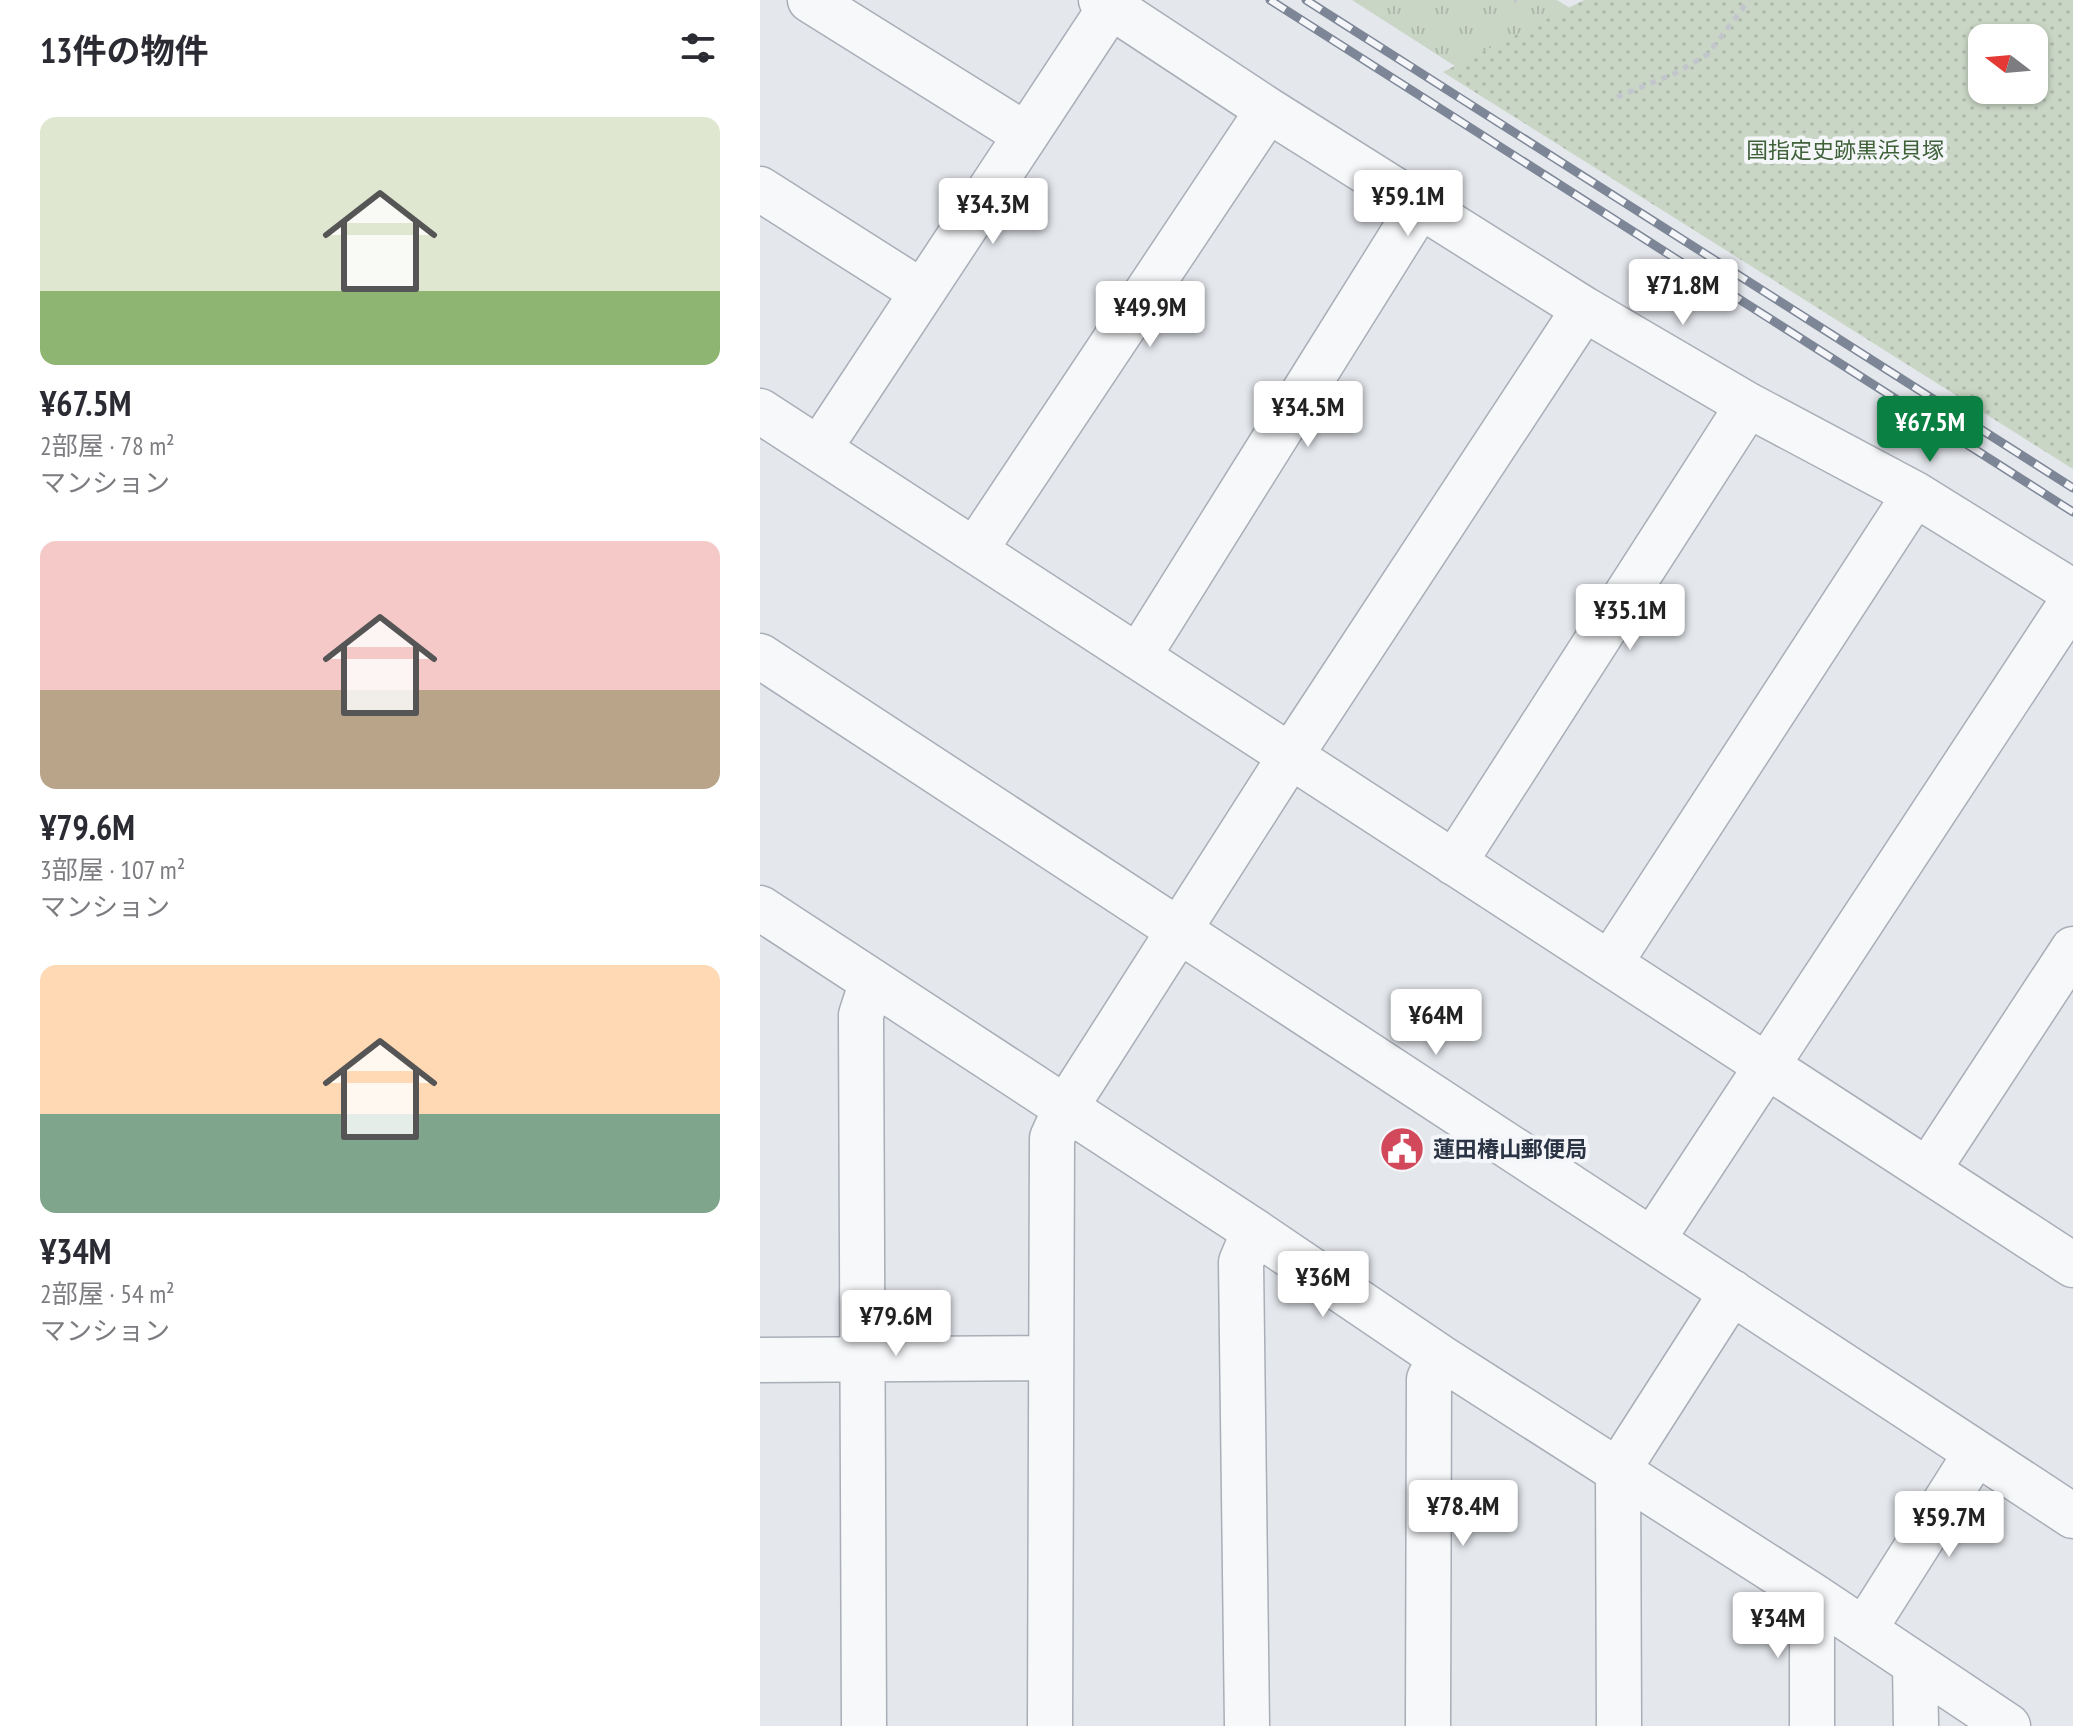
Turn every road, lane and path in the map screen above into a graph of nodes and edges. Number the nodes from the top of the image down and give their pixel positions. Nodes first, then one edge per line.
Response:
1 (810, 0) edge
2 (1749, 0) edge
3 (1106, 3) edge
4 (1617, 97) dead end
5 (1268, 110) junction
6 (1026, 135) junction
7 (760, 189) edge
8 (1420, 206) junction
9 (922, 292) junction
10 (1584, 309) junction
11 (1748, 405) junction
12 (760, 411) edge
13 (819, 449) junction
14 (1915, 494) junction
15 (975, 550) junction
16 (2073, 592) edge
17 (2073, 600) edge
18 (760, 656) edge
19 (1138, 657) junction
20 (1291, 755) junction
21 (1454, 863) junction
22 (760, 908) edge
23 (1181, 931) junction
24 (2073, 949) edge
25 (1610, 963) junction
26 (872, 981) junction
27 (1766, 1067) junction
28 (1066, 1107) junction
29 (1928, 1170) junction
30 (1254, 1231) junction
31 (1653, 1239) junction
32 (2073, 1265) edge
33 (1732, 1292) junction
34 (1440, 1357) junction
35 (1051, 1358) junction
36 (862, 1359) junction
37 (760, 1360) edge
38 (1976, 1453) junction
39 (1618, 1470) junction
40 (2073, 1516) edge
41 (1812, 1595) junction
42 (1864, 1630) junction
43 (1915, 1664) junction
44 (864, 1726) edge
45 (1050, 1726) edge
46 (1247, 1726) edge
47 (1428, 1726) edge
48 (1619, 1726) edge
49 (1812, 1726) edge
50 (1916, 1726) edge
51 (2008, 1726) edge

1 - 6 street
2 - 4 path
3 - 5 street
3 - 6 street
5 - 8 street
5 - 15 street
6 - 9 street
7 - 9 street
8 - 10 street
8 - 19 street
9 - 13 street
10 - 11 street
10 - 20 street
11 - 14 street
11 - 21 street
12 - 13 street
13 - 15 street
14 - 16 street
14 - 25 street
15 - 19 street
17 - 27 street
18 - 23 street
19 - 20 street
20 - 21 street
20 - 23 street
21 - 25 street
22 - 26 street
23 - 28 street
23 - 31 street
24 - 29 street
25 - 27 street
26 - 28 street
26 - 36 street
27 - 29 street
27 - 31 street
28 - 30 street
28 - 35 street
29 - 32 street
30 - 34 street
30 - 46 street
31 - 33 street
33 - 38 street
33 - 39 street
34 - 39 street
34 - 47 street
35 - 36 street
35 - 45 street
36 - 37 street
36 - 44 street
38 - 40 street
38 - 42 street
39 - 41 street
39 - 48 street
41 - 42 street
41 - 49 street
42 - 43 street
43 - 50 street
43 - 51 street

